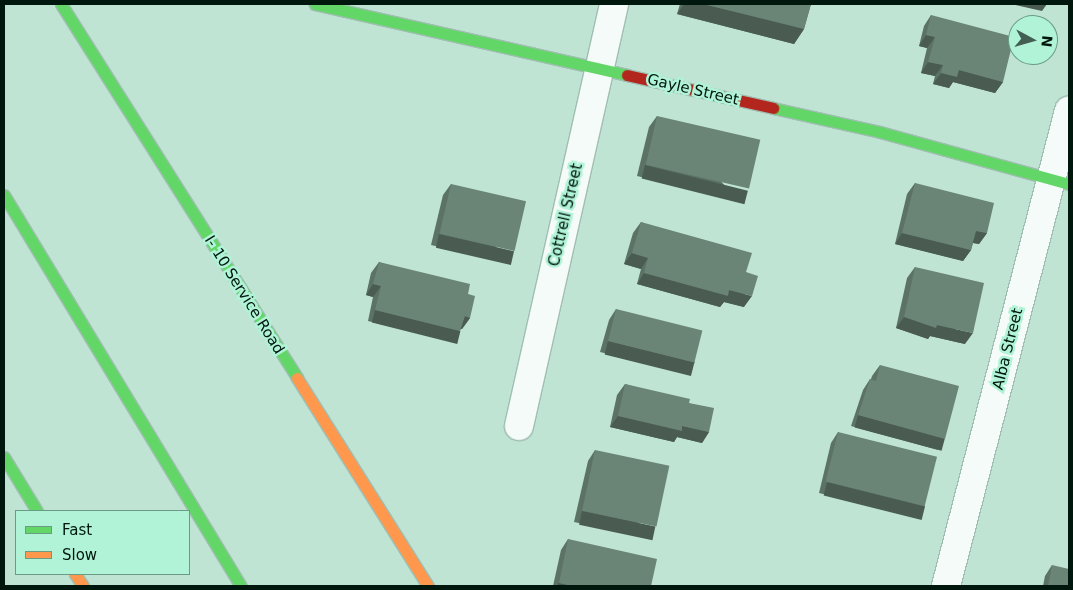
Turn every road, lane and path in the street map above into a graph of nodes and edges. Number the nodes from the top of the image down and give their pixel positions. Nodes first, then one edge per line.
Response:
1 (60, 4) edge
2 (315, 4) edge
3 (614, 4) edge
4 (599, 68) junction
5 (1069, 111) edge
6 (1060, 182) edge
7 (4, 195) edge
8 (519, 426) dead end
9 (4, 457) edge
10 (36, 510) edge
11 (76, 575) edge
12 (82, 586) edge
13 (241, 586) edge
14 (428, 586) edge
15 (946, 586) edge

1 - 14 main road, I- 10 Service Road
2 - 4 main road, Gayle Street
3 - 4 street, Cottrell Street
4 - 6 main road, Gayle Street
4 - 8 street, Cottrell Street
5 - 6 street, Alba Street
6 - 15 street, Alba Street
7 - 13 main road
9 - 10 main road
11 - 12 main road

